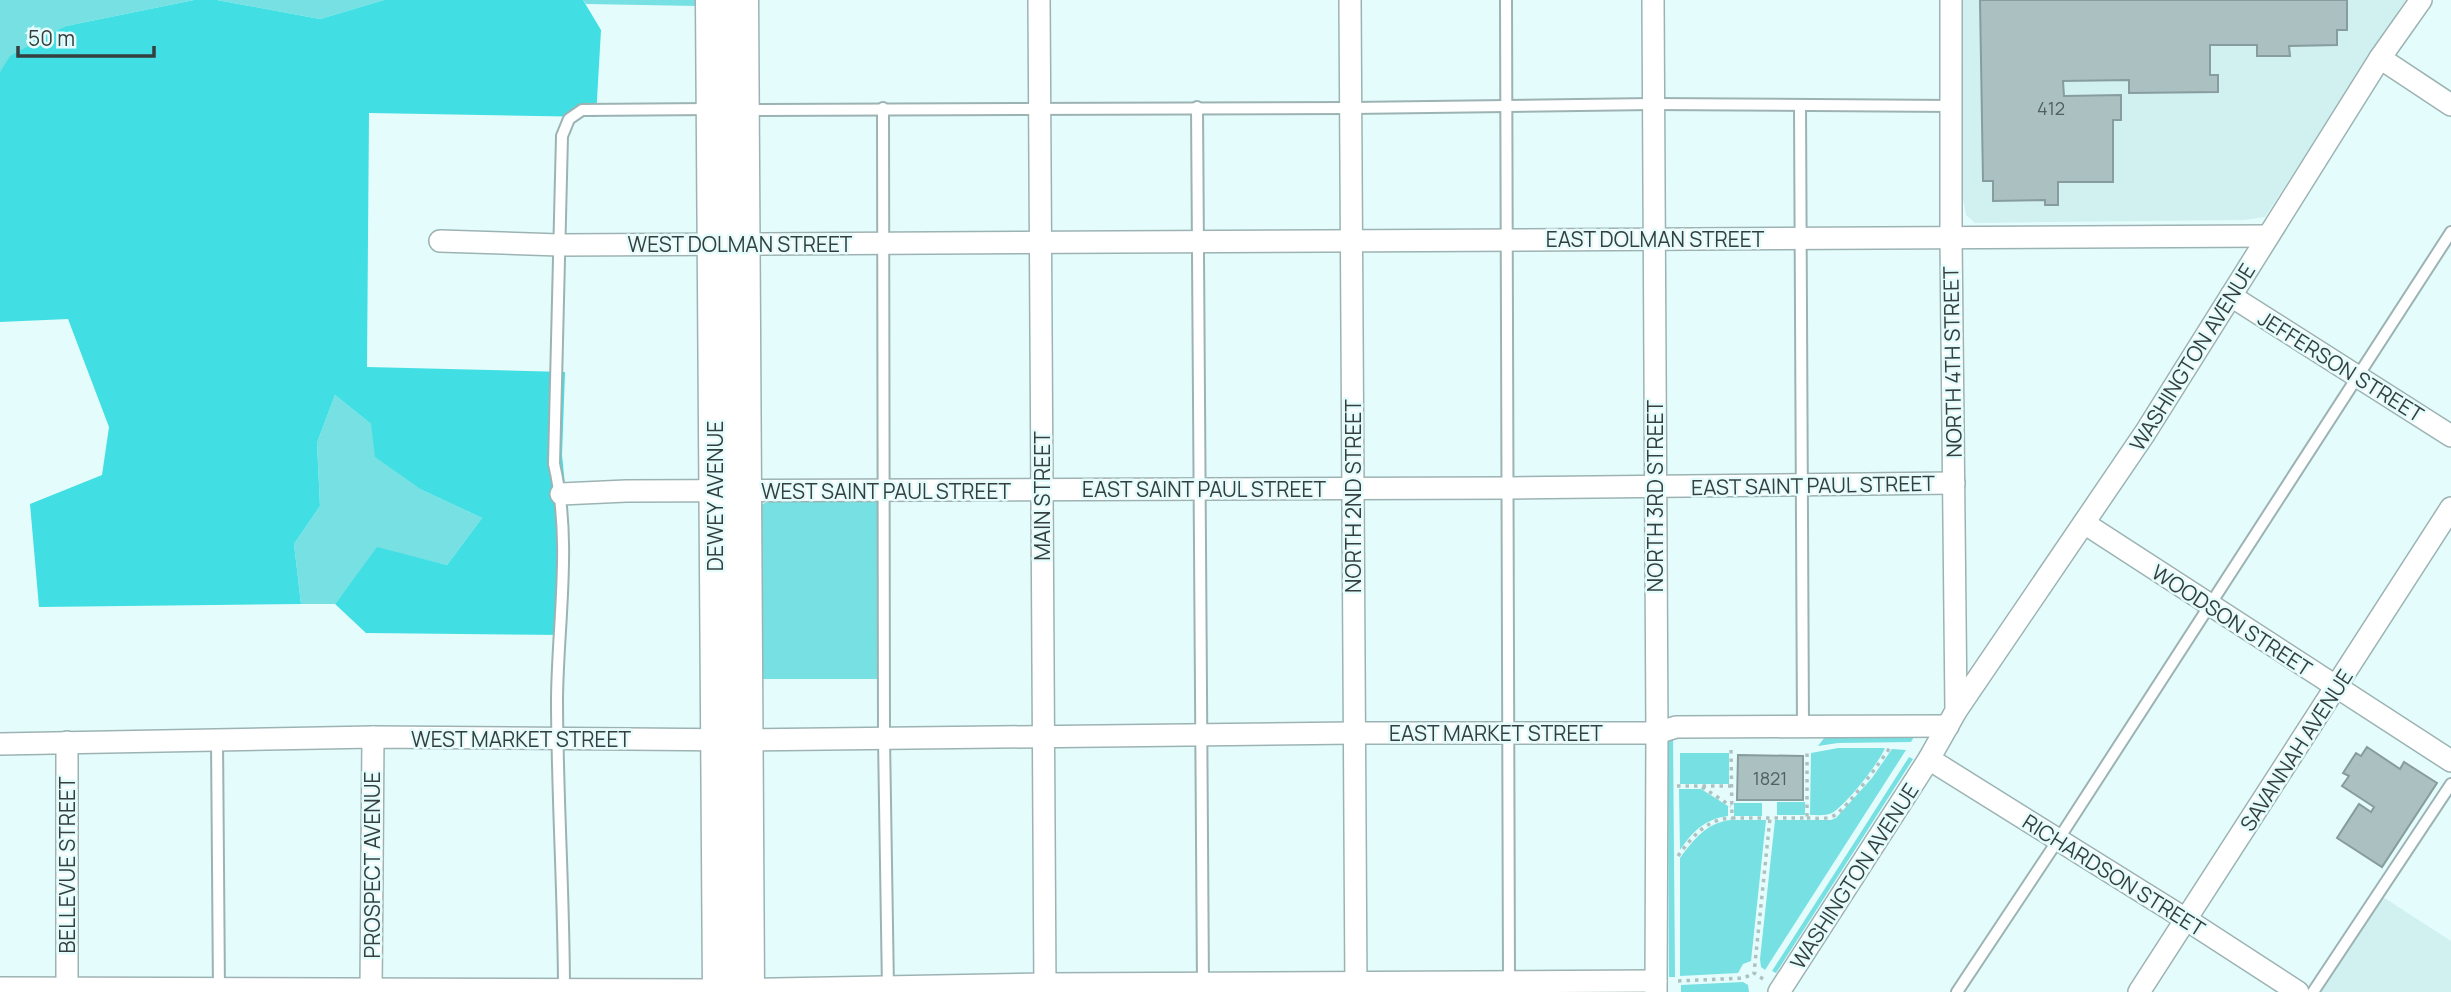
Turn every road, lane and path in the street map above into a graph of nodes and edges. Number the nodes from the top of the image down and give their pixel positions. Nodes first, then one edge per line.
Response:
1 (712, 0) edge
2 (742, 0) edge
3 (1039, 0) edge
4 (1350, 0) edge
5 (1506, 0) edge
6 (1653, 0) edge
7 (1951, 0) edge
8 (2421, 0) edge
9 (2380, 58) junction
10 (1653, 104) junction
11 (1800, 105) junction
12 (2451, 105) edge
13 (1507, 106) junction
14 (1952, 106) junction
15 (1197, 107) junction
16 (883, 108) junction
17 (1040, 108) junction
18 (1352, 108) junction
19 (727, 109) junction
20 (2451, 232) edge
21 (2268, 236) junction
22 (1801, 238) junction
23 (1951, 238) junction
24 (1351, 239) junction
25 (1505, 239) junction
26 (1653, 239) junction
27 (1199, 240) junction
28 (440, 241) dead end
29 (1041, 242) junction
30 (728, 243) junction
31 (885, 243) junction
32 (559, 245) junction
33 (2231, 296) junction
34 (2358, 376) junction
35 (2451, 436) edge
36 (1954, 483) junction
37 (1801, 485) junction
38 (1655, 487) junction
39 (1200, 488) junction
40 (1353, 488) junction
41 (1509, 488) junction
42 (1042, 489) junction
43 (730, 491) junction
44 (885, 491) junction
45 (561, 494) junction
46 (2451, 508) edge
47 (2084, 523) junction
48 (2209, 605) junction
49 (2336, 688) junction
50 (1952, 718) junction
51 (1803, 727) junction
52 (1354, 733) junction
53 (1510, 733) junction
54 (1657, 733) junction
55 (1202, 735) junction
56 (373, 737) junction
57 (1042, 738) junction
58 (217, 739) junction
59 (559, 739) junction
60 (884, 739) junction
61 (731, 740) junction
62 (67, 742) junction
63 (0, 744) edge
64 (1891, 746) dead end
65 (1731, 750) dead end
66 (1807, 750) dead end
67 (1929, 759) junction
68 (2451, 761) edge
69 (2451, 783) edge
70 (1677, 786) dead end
71 (1700, 786) junction
72 (1731, 786) junction
73 (1731, 806) junction
74 (1732, 818) junction
75 (1770, 818) junction
76 (1808, 818) junction
77 (2058, 840) junction
78 (1678, 856) dead end
79 (2187, 920) junction
80 (1754, 973) junction
81 (1678, 981) dead end
82 (1509, 987) edge
83 (1656, 987) edge
84 (0, 988) edge
85 (67, 988) junction
86 (1045, 988) edge
87 (1203, 988) edge
88 (1356, 988) edge
89 (1775, 989) edge
90 (219, 990) edge
91 (564, 990) edge
92 (888, 990) edge
93 (371, 991) edge
94 (734, 991) edge
95 (1957, 992) edge
96 (2139, 992) edge
97 (2298, 992) edge
98 (2313, 992) edge

1 - 19 street, DEWEY AVENUE
2 - 19 street, DEWEY AVENUE
3 - 17 street, MAIN STREET
4 - 18 street, NORTH 2ND STREET
5 - 13 lane
6 - 10 street, NORTH 3RD STREET
7 - 14 street, NORTH 4TH STREET
8 - 9 street, WASHINGTON AVENUE
9 - 12 street
9 - 21 street, WASHINGTON AVENUE
10 - 11 lane
10 - 13 lane
10 - 26 street, NORTH 3RD STREET
11 - 14 lane
11 - 22 lane
13 - 18 lane
13 - 25 lane
14 - 23 street, NORTH 4TH STREET
15 - 17 lane
15 - 18 lane
15 - 27 lane
16 - 17 lane
16 - 19 lane
16 - 31 lane
17 - 29 street, MAIN STREET
18 - 24 street, NORTH 2ND STREET
19 - 30 street, DEWEY AVENUE
19 - 32 lane
20 - 34 lane
21 - 23 street, EAST DOLMAN STREET
21 - 33 street, WASHINGTON AVENUE
22 - 23 street, EAST DOLMAN STREET
22 - 26 street, EAST DOLMAN STREET
22 - 37 lane
23 - 36 street, NORTH 4TH STREET
24 - 25 street, EAST DOLMAN STREET
24 - 27 street, EAST DOLMAN STREET
24 - 40 street, NORTH 2ND STREET
25 - 26 street, EAST DOLMAN STREET
25 - 41 lane
26 - 38 street, NORTH 3RD STREET
27 - 29 street, EAST DOLMAN STREET
27 - 39 lane
28 - 32 street, WEST DOLMAN STREET
29 - 31 street, WEST DOLMAN STREET
29 - 42 street, MAIN STREET
30 - 31 street, WEST DOLMAN STREET
30 - 32 street, WEST DOLMAN STREET
30 - 43 street, DEWEY AVENUE
31 - 44 lane
32 - 45 lane
33 - 34 street, JEFFERSON STREET
33 - 47 street, WASHINGTON AVENUE
34 - 35 street, JEFFERSON STREET
34 - 48 lane
36 - 37 street, EAST SAINT PAUL STREET
36 - 50 street, NORTH 4TH STREET
37 - 38 street, EAST SAINT PAUL STREET
37 - 51 lane
38 - 41 street, EAST SAINT PAUL STREET
38 - 54 street, NORTH 3RD STREET
39 - 40 street, EAST SAINT PAUL STREET
39 - 42 street, EAST SAINT PAUL STREET
39 - 55 lane
40 - 41 street, EAST SAINT PAUL STREET
40 - 52 street, NORTH 2ND STREET
41 - 53 lane
42 - 44 street, WEST SAINT PAUL STREET
42 - 57 street, MAIN STREET
43 - 44 street, WEST SAINT PAUL STREET
43 - 45 street, WEST SAINT PAUL STREET
43 - 61 street, DEWEY AVENUE
44 - 60 lane
45 - 59 lane
46 - 49 street, SAVANNAH AVENUE
47 - 48 street, WOODSON STREET
47 - 50 street, WASHINGTON AVENUE
48 - 49 street, WOODSON STREET
48 - 77 lane
49 - 68 street, WOODSON STREET
49 - 79 street, SAVANNAH AVENUE
50 - 51 street, EAST MARKET STREET
50 - 67 street
51 - 54 street, EAST MARKET STREET
52 - 53 street, EAST MARKET STREET
52 - 55 street, EAST MARKET STREET
52 - 88 street, NORTH 2ND STREET
53 - 54 street, EAST MARKET STREET
53 - 82 lane
54 - 83 street, NORTH 3RD STREET
55 - 57 street, EAST MARKET STREET
55 - 87 lane
56 - 58 street, WEST MARKET STREET
56 - 59 street, WEST MARKET STREET
56 - 93 street, PROSPECT AVENUE
57 - 60 street, WEST MARKET STREET
57 - 86 street, MAIN STREET
58 - 62 street, WEST MARKET STREET
58 - 90 lane
59 - 61 street, WEST MARKET STREET
59 - 91 lane
60 - 61 street, WEST MARKET STREET
60 - 92 lane
61 - 94 street, DEWEY AVENUE
62 - 63 street, WEST MARKET STREET
62 - 85 street, BELLEVUE STREET
64 - 76 path
65 - 72 path
66 - 76 path
67 - 77 street, RICHARDSON STREET
67 - 89 street, WASHINGTON AVENUE
69 - 98 lane
70 - 71 path
71 - 72 path
71 - 73 path
72 - 73 path
73 - 74 path
74 - 75 path
74 - 78 path
75 - 76 path
75 - 80 path
77 - 79 street, RICHARDSON STREET
77 - 95 lane
79 - 96 street, SAVANNAH AVENUE
79 - 97 street, RICHARDSON STREET
80 - 81 path
80 - 89 path
82 - 83 street
82 - 88 street
84 - 85 street
85 - 90 street
86 - 87 street
86 - 92 street
87 - 88 street
90 - 93 street
91 - 93 street
91 - 94 street
92 - 94 street

